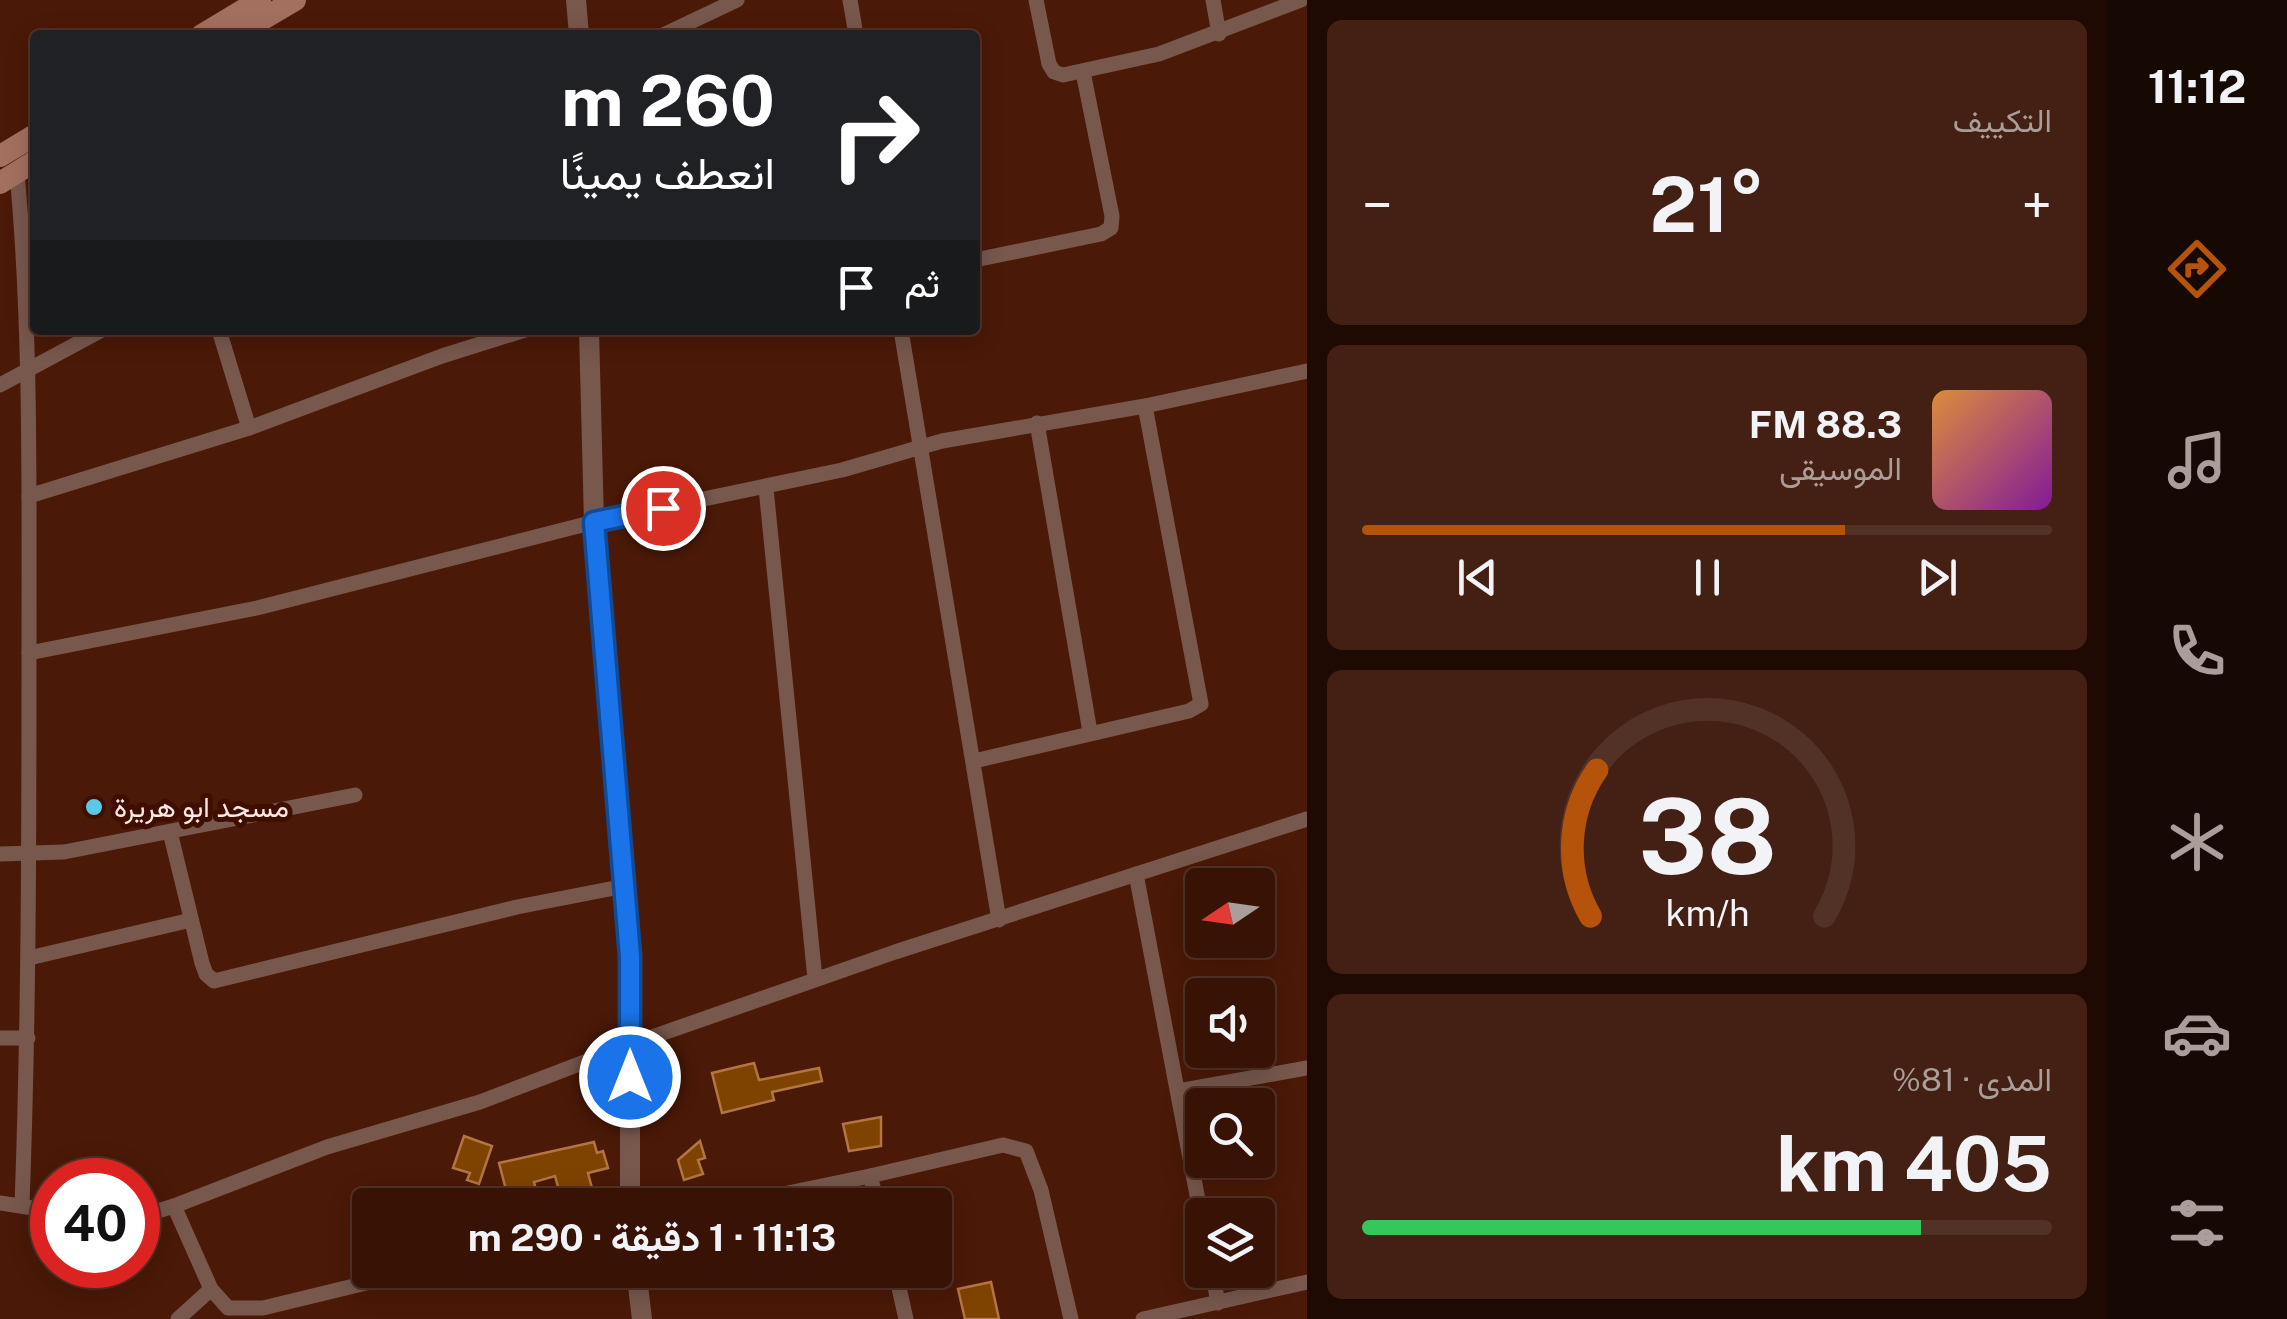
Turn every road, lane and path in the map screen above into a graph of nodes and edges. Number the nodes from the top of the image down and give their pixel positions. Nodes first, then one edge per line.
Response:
1 (260, 0) edge
2 (295, 0) edge
3 (576, 0) edge
4 (737, 0) edge
5 (850, 0) edge
6 (1036, 0) edge
7 (1213, 0) edge
8 (1302, 0) edge
9 (210, 30) edge
10 (244, 30) edge
11 (579, 30) edge
12 (674, 30) edge
13 (855, 30) edge
14 (1220, 34) junction
15 (1084, 72) junction
16 (30, 143) edge
17 (13, 168) edge
18 (980, 259) edge
19 (93, 335) edge
20 (221, 335) edge
21 (509, 335) edge
22 (589, 335) edge
23 (901, 335) edge
24 (26, 371) junction
25 (1307, 371) edge
26 (0, 385) edge
27 (1145, 406) junction
28 (1036, 423) junction
29 (249, 428) junction
30 (918, 447) junction
31 (766, 488) junction
32 (29, 496) junction
33 (594, 522) junction
34 (29, 654) junction
35 (1090, 732) junction
36 (974, 761) junction
37 (355, 795) dead end
38 (1307, 819) edge
39 (170, 832) junction
40 (29, 853) junction
41 (0, 854) edge
42 (1136, 874) junction
43 (625, 886) junction
44 (191, 920) junction
45 (999, 920) junction
46 (29, 958) junction
47 (815, 979) junction
48 (0, 1038) edge
49 (28, 1038) junction
50 (630, 1045) junction
51 (1307, 1068) edge
52 (1178, 1091) junction
53 (870, 1176) junction
54 (630, 1188) edge
55 (812, 1188) edge
56 (873, 1188) edge
57 (1198, 1198) edge
58 (0, 1202) edge
59 (22, 1205) junction
60 (174, 1206) junction
61 (30, 1207) edge
62 (160, 1210) edge
63 (1307, 1282) edge
64 (352, 1286) edge
65 (638, 1288) edge
66 (898, 1288) edge
67 (1215, 1288) edge
68 (210, 1289) junction
69 (1218, 1302) junction
70 (178, 1319) edge
71 (642, 1319) edge
72 (906, 1319) edge
73 (1071, 1319) edge
74 (1143, 1319) edge

1 - 9 main road
2 - 10 main road
3 - 11 street
4 - 12 street
5 - 13 street
6 - 15 street
7 - 14 street
8 - 14 street
14 - 15 street
15 - 18 street
16 - 17 main road
17 - 24 street
19 - 24 street
20 - 29 street
21 - 29 street
22 - 33 street
23 - 30 street
24 - 26 street
24 - 32 street
25 - 27 street
27 - 28 street
27 - 35 street
28 - 30 street
28 - 35 street
29 - 32 street
30 - 31 street
30 - 36 street
31 - 33 street
31 - 47 street
32 - 34 street
33 - 34 street
33 - 43 street
34 - 40 street
35 - 36 street
36 - 45 street
37 - 39 street
38 - 42 street
39 - 40 street
39 - 44 street
40 - 41 street
40 - 46 street
42 - 45 street
42 - 52 street
43 - 44 street
43 - 50 street
44 - 46 street
45 - 47 street
46 - 49 street
47 - 50 street
48 - 49 street
49 - 59 street
50 - 54 street
50 - 60 street
51 - 52 street
52 - 57 street
53 - 55 street
53 - 56 street
53 - 73 street
58 - 59 street
59 - 61 street
60 - 62 street
60 - 68 street
63 - 69 street
64 - 68 street
65 - 71 street
66 - 72 street
67 - 69 street
68 - 70 street
69 - 74 street

